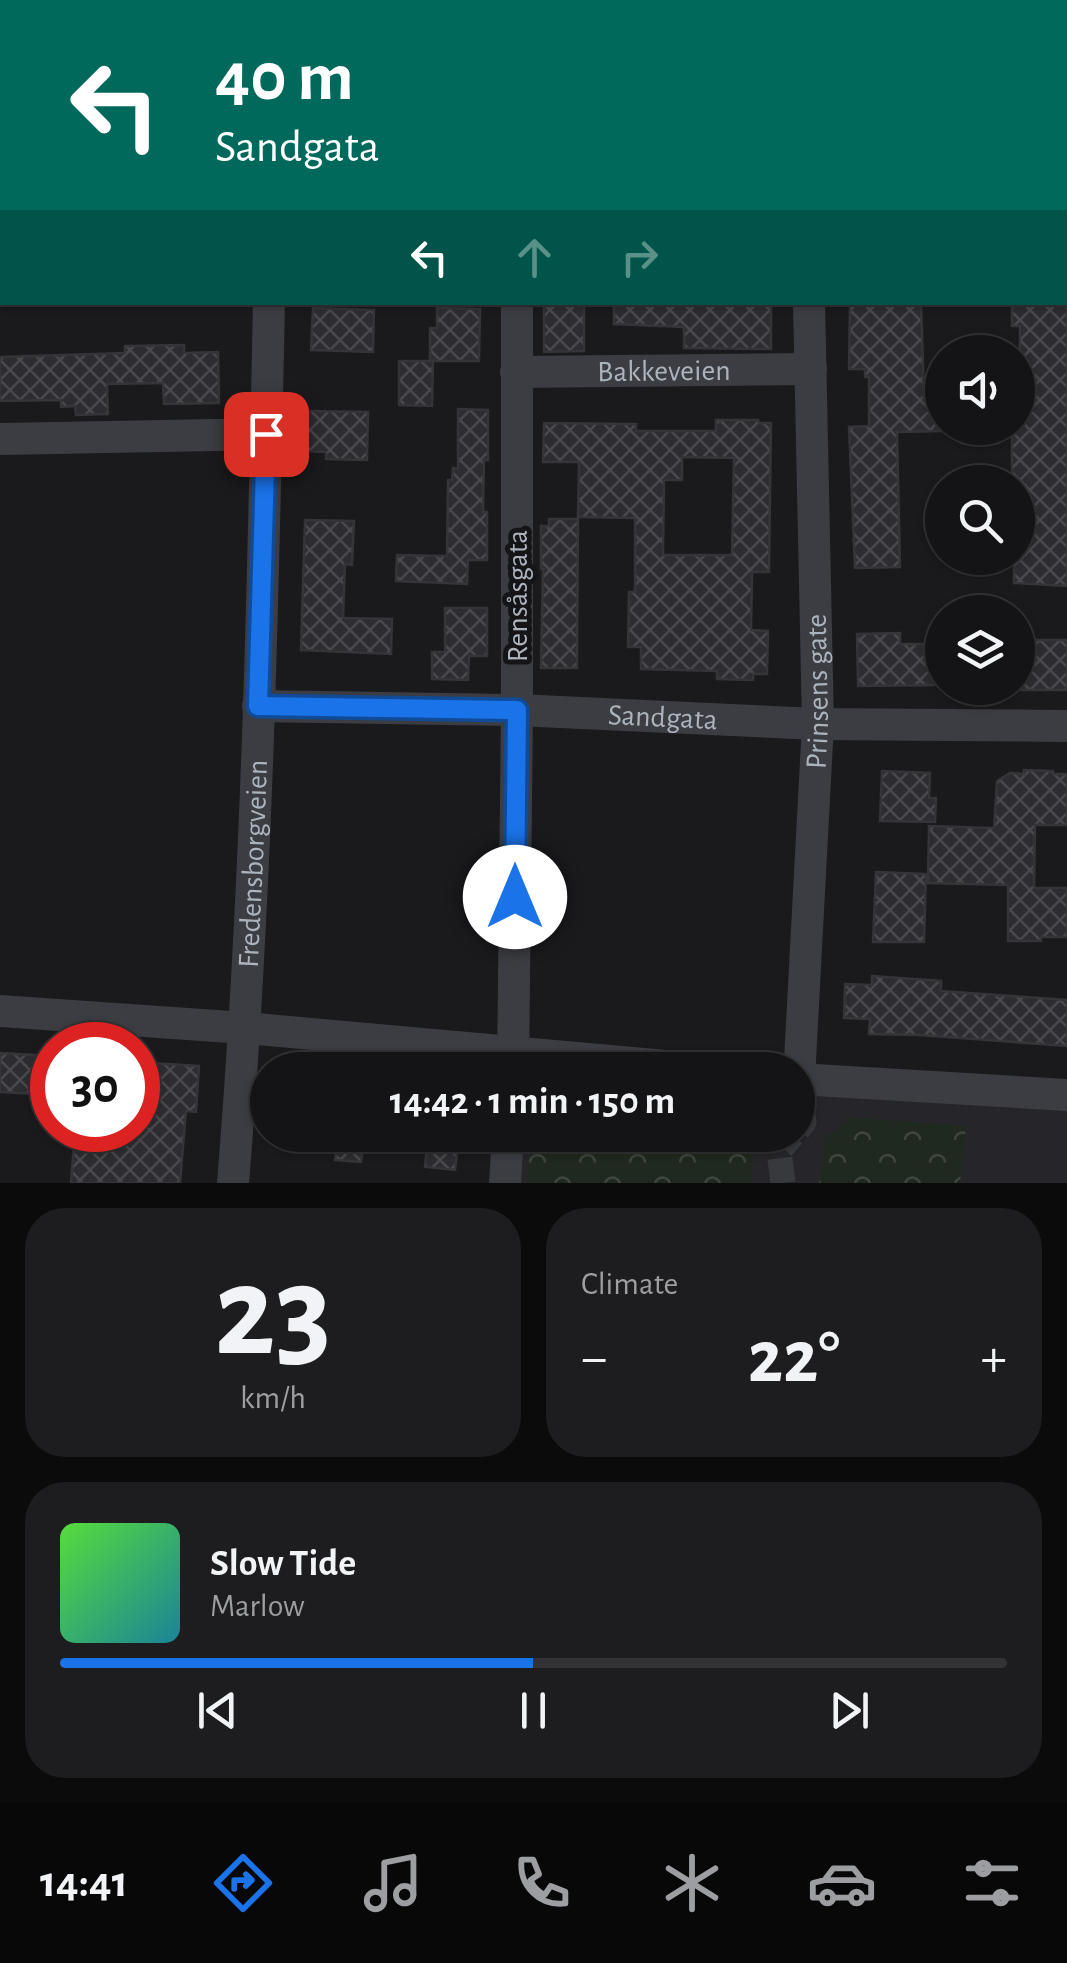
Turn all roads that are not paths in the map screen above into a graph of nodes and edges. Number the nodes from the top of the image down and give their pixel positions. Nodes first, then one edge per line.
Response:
1 (269, 305) edge
2 (517, 305) edge
3 (809, 305) edge
4 (810, 369) junction
5 (516, 372) junction
6 (266, 434) junction
7 (0, 440) edge
8 (258, 706) junction
9 (517, 710) junction
10 (818, 724) junction
11 (1067, 726) edge
12 (0, 1011) edge
13 (246, 1028) junction
14 (434, 1052) edge
15 (513, 1052) edge
16 (800, 1052) edge
17 (815, 1080) edge
18 (1067, 1095) edge
19 (507, 1152) edge
20 (233, 1183) edge
21 (504, 1183) edge

1 - 6 street, Fredensborgveien
2 - 5 street, Rensåsgata
3 - 4 street, Prinsens gate
4 - 5 street, Bakkeveien
4 - 10 street, Prinsens gate
5 - 9 street, Rensåsgata
6 - 7 street
6 - 8 street, Fredensborgveien
8 - 9 street, Sandgata
8 - 13 street, Fredensborgveien
9 - 10 street, Sandgata
9 - 15 street, Rensåsgata
10 - 11 street, Sandgata
10 - 16 street, Prinsens gate
12 - 13 street
13 - 14 street
13 - 20 street, Fredensborgveien
17 - 18 street
19 - 21 street

